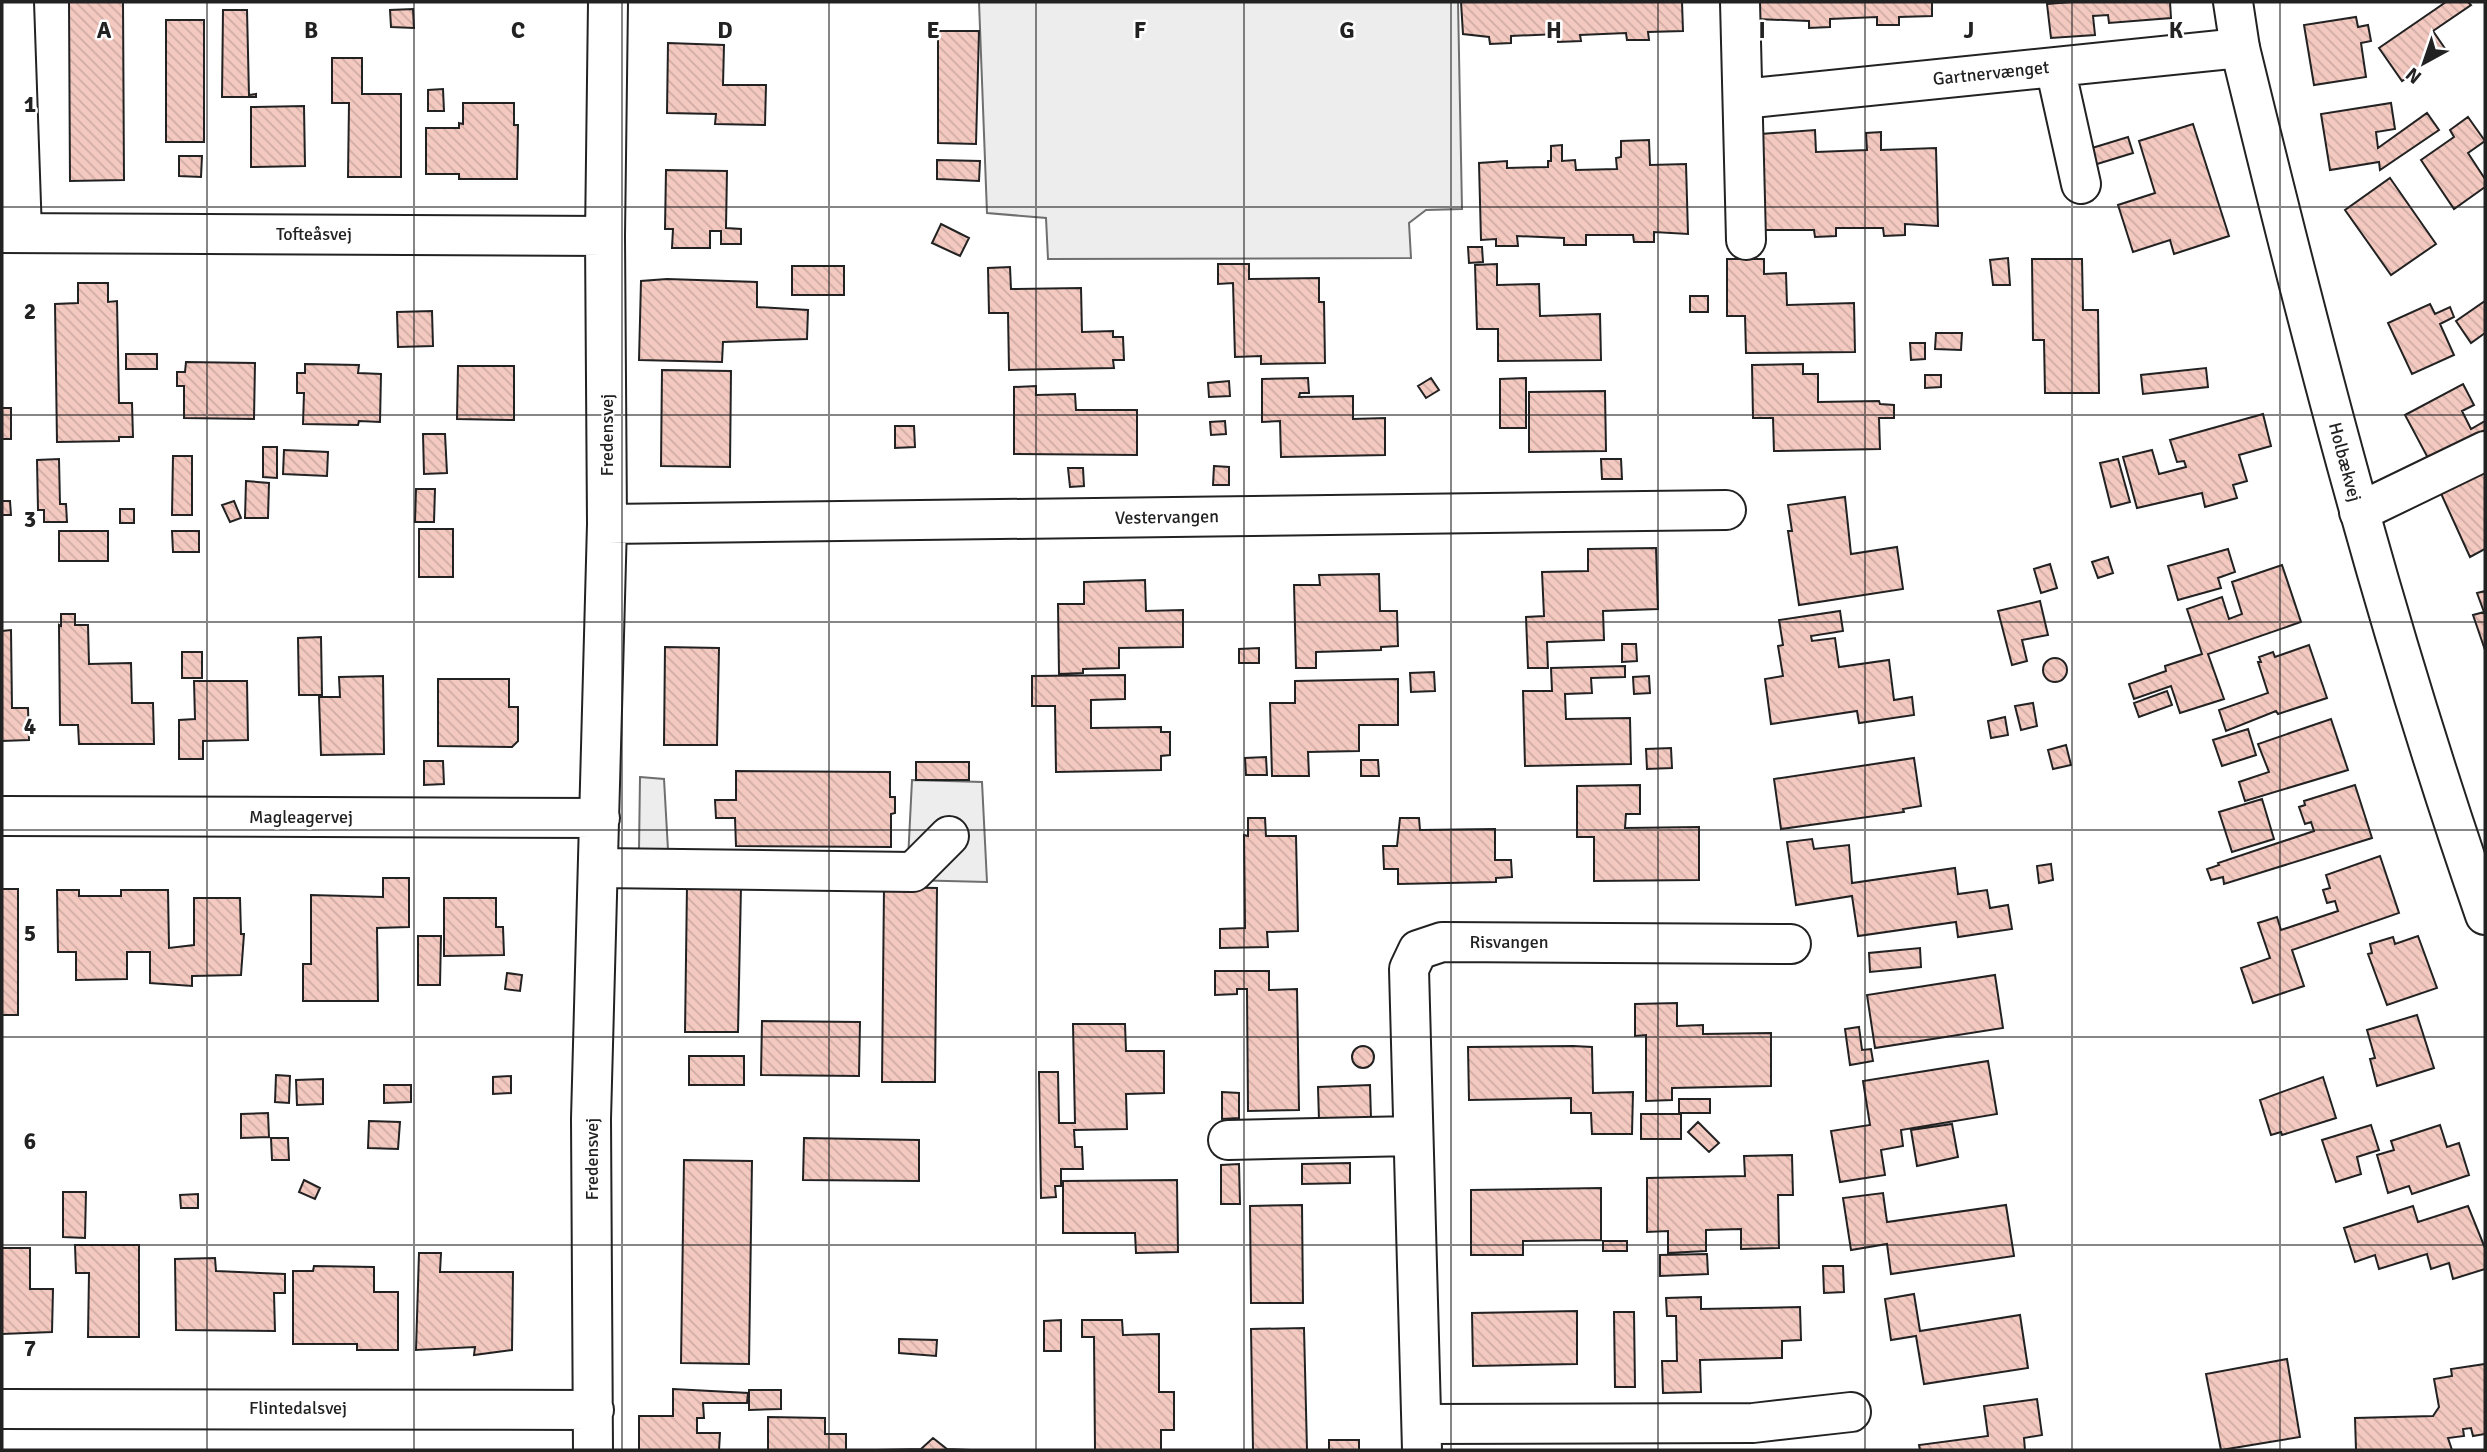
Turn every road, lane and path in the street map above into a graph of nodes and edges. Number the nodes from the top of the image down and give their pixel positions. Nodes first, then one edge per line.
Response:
1 (13, 2) edge
2 (608, 2) edge
3 (1740, 2) edge
4 (2233, 2) edge
5 (2240, 48) junction
6 (2055, 66) junction
7 (1742, 99) junction
8 (2081, 184) dead end
9 (12, 233) edge
10 (605, 236) junction
11 (1746, 240) dead end
12 (2485, 451) edge
13 (1726, 510) dead end
14 (2359, 512) junction
15 (607, 524) junction
16 (2, 816) edge
17 (600, 818) junction
18 (950, 836) dead end
19 (600, 868) junction
20 (2485, 915) edge
21 (1791, 944) dead end
22 (1413, 1136) junction
23 (1228, 1140) dead end
24 (2, 1409) edge
25 (594, 1410) junction
26 (1851, 1412) dead end
27 (1422, 1437) edge
28 (593, 1450) edge

1 - 9 street, Tofteåsvej
2 - 10 street, Fredensvej
3 - 7 street
4 - 5 street, Holbækvej
5 - 6 street, Gartnervænget
5 - 14 street, Holbækvej
6 - 7 street, Gartnervænget
6 - 8 street
7 - 11 street
9 - 10 street, Tofteåsvej
10 - 15 street, Fredensvej
12 - 14 street
13 - 15 street, Vestervangen
14 - 20 street, Holbækvej
15 - 17 street, Fredensvej
16 - 17 street, Magleagervej
17 - 19 street, Fredensvej
18 - 19 street
19 - 25 street, Fredensvej
21 - 22 street, Risvangen
22 - 23 street
22 - 27 street, Risvangen
24 - 25 street, Flintedalsvej
25 - 28 street, Fredensvej
26 - 27 street, Risvangen

